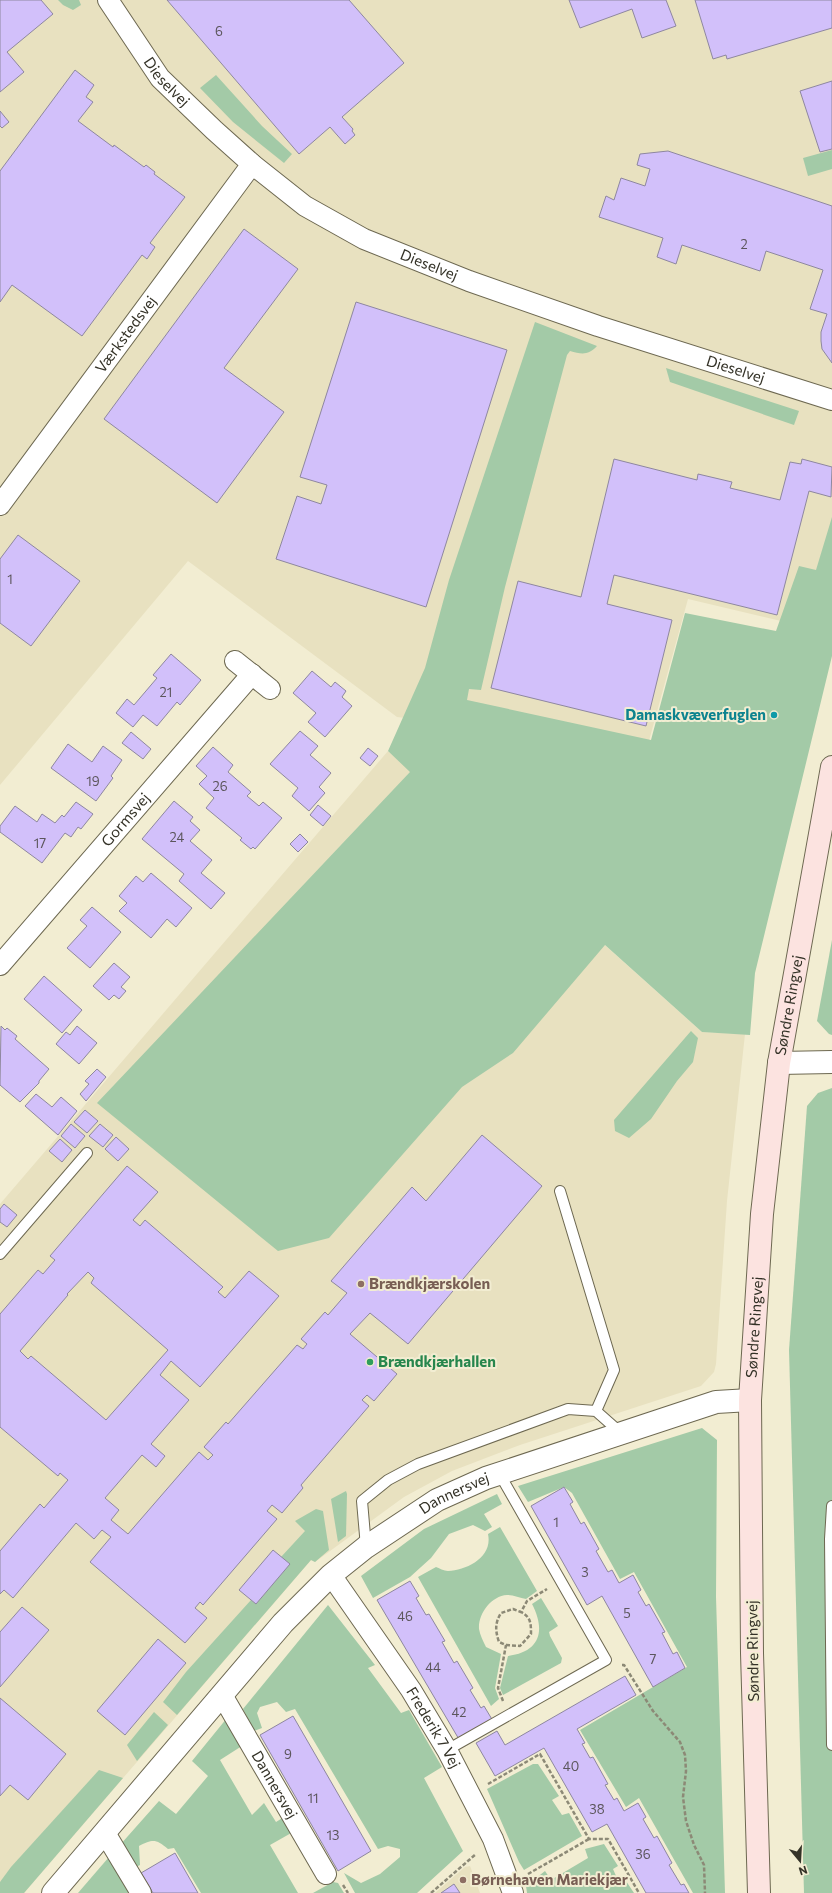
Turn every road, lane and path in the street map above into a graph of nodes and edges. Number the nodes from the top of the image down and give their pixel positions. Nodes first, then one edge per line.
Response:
1 (108, 0) edge
2 (252, 164) junction
3 (832, 400) edge
4 (0, 505) edge
5 (235, 661) dead end
6 (252, 674) junction
7 (270, 689) dead end
8 (832, 767) edge
9 (0, 965) edge
10 (779, 1062) junction
11 (832, 1062) edge
12 (87, 1153) dead end
13 (560, 1191) dead end
14 (0, 1254) edge
15 (750, 1400) junction
16 (596, 1411) junction
17 (622, 1434) junction
18 (499, 1473) junction
19 (832, 1506) edge
20 (366, 1547) junction
21 (331, 1575) junction
22 (561, 1581) junction
23 (521, 1612) junction
24 (506, 1645) junction
25 (606, 1660) junction
26 (222, 1695) junction
27 (508, 1715) junction
28 (832, 1745) edge
29 (448, 1750) junction
30 (470, 1794) junction
31 (105, 1833) junction
32 (589, 1839) junction
33 (493, 1840) junction
34 (326, 1874) dead end
35 (512, 1888) edge
36 (53, 1893) edge
37 (141, 1893) edge
38 (431, 1893) edge
39 (639, 1893) edge
40 (705, 1893) edge
41 (759, 1893) edge

1 - 2 street, Dieselvej
2 - 3 street, Dieselvej
2 - 4 street, Værkstedsvej
5 - 6 street
6 - 7 street
6 - 9 street, Gormsvej
8 - 10 main road, Søndre Ringvej
10 - 11 street
10 - 15 main road, Søndre Ringvej
12 - 14 lane
13 - 16 lane
15 - 17 street, Dannersvej
15 - 41 main road, Søndre Ringvej
16 - 17 lane
16 - 20 lane
17 - 18 street, Dannersvej
18 - 20 street, Dannersvej
18 - 22 lane
19 - 28 lane
20 - 21 street, Dannersvej
21 - 26 street, Dannersvej
21 - 29 street, Frederik 7 Vej
22 - 23 path
22 - 25 lane
23 - 24 path
23 - 24 path
24 - 27 path
25 - 27 lane
25 - 40 path
26 - 31 street, Dannersvej
26 - 34 street, Dannersvej
27 - 29 lane
29 - 30 street, Frederik 7 Vej
30 - 32 path
30 - 33 street, Frederik 7 Vej
31 - 36 street, Dannersvej
31 - 37 street
32 - 35 path
32 - 39 path
33 - 35 street, Frederik 7 Vej
33 - 38 path

